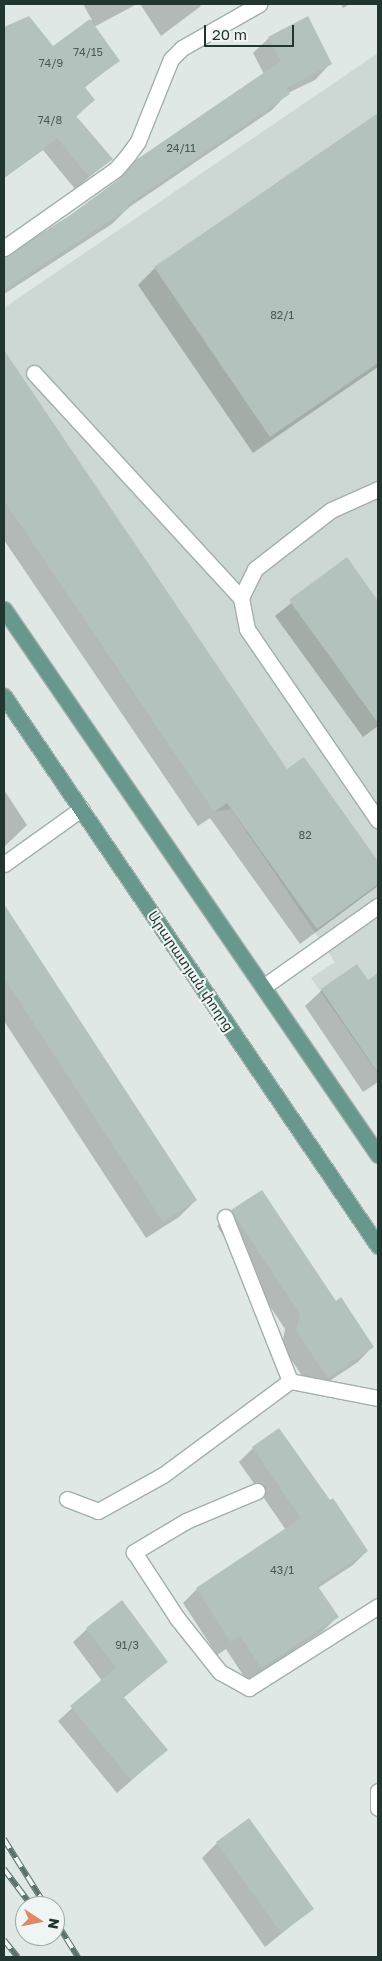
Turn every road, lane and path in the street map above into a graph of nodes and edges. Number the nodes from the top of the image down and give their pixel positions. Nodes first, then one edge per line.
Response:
1 (259, 4) edge
2 (4, 248) edge
3 (34, 374) dead end
4 (378, 489) edge
5 (241, 598) junction
6 (4, 610) edge
7 (4, 696) edge
8 (81, 809) junction
9 (378, 820) edge
10 (4, 864) edge
11 (378, 906) edge
12 (263, 987) junction
13 (378, 1155) edge
14 (225, 1217) dead end
15 (378, 1246) edge
16 (290, 1381) junction
17 (378, 1398) edge
18 (257, 1491) dead end
19 (67, 1499) dead end
20 (378, 1606) edge
21 (378, 1791) edge
22 (378, 1808) edge

1 - 2 street
3 - 5 street
4 - 5 street
5 - 9 street
6 - 12 main road
7 - 8 main road, Արարատյան փողոց
8 - 10 street
8 - 15 main road, Արարատյան փողոց
11 - 12 street
12 - 13 main road
14 - 16 street
16 - 17 street
16 - 19 street
18 - 20 street
21 - 22 street

